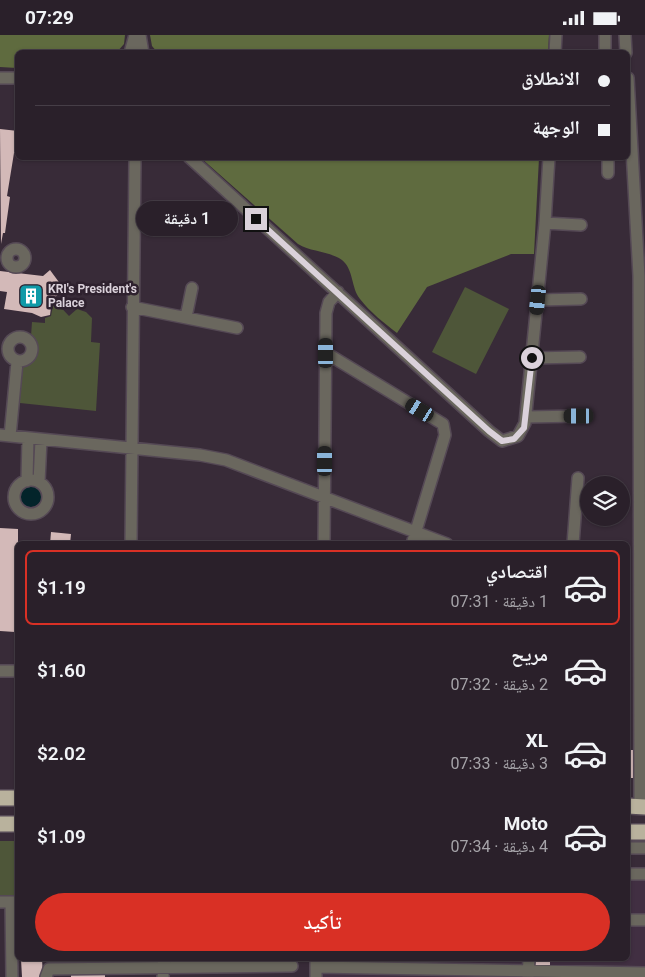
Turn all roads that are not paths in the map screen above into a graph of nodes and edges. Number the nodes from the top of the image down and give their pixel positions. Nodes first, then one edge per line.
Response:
1 (135, 35) edge
2 (140, 35) edge
3 (556, 35) edge
4 (604, 35) edge
5 (625, 35) edge
6 (131, 50) edge
7 (142, 50) edge
8 (555, 50) edge
9 (605, 50) edge
10 (626, 50) edge
11 (0, 78) edge
12 (15, 78) edge
13 (630, 114) edge
14 (135, 160) edge
15 (192, 160) edge
16 (549, 160) edge
17 (608, 160) edge
18 (608, 173) dead end
19 (545, 223) junction
20 (582, 225) dead end
21 (192, 288) dead end
22 (338, 292) junction
23 (581, 299) dead end
24 (538, 300) junction
25 (132, 307) junction
26 (186, 317) junction
27 (237, 328) dead end
28 (326, 353) junction
29 (580, 357) dead end
30 (532, 358) junction
31 (17, 362) dead end
32 (579, 416) dead end
33 (526, 417) junction
34 (5, 435) edge
35 (28, 438) junction
36 (41, 440) junction
37 (132, 448) junction
38 (578, 478) dead end
39 (27, 481) junction
40 (39, 482) junction
41 (325, 498) junction
42 (416, 532) junction
43 (131, 541) edge
44 (324, 541) edge
45 (413, 541) edge
46 (439, 541) edge
47 (573, 541) edge
48 (633, 584) edge
49 (633, 659) edge
50 (0, 671) edge
51 (15, 671) edge
52 (0, 798) edge
53 (15, 798) edge
54 (637, 807) edge
55 (0, 823) edge
56 (15, 824) edge
57 (630, 831) edge
58 (645, 832) edge
59 (630, 848) edge
60 (645, 848) edge
61 (630, 874) edge
62 (645, 874) edge
63 (10, 902) edge
64 (630, 920) edge
65 (645, 921) edge
66 (529, 961) edge
67 (292, 966) dead end
68 (163, 968) edge
69 (316, 968) edge
70 (0, 971) edge
71 (146, 972) edge
72 (645, 973) edge
73 (12, 974) edge
74 (528, 975) edge
75 (46, 977) edge

1 - 6 street
2 - 7 street
3 - 8 street
4 - 9 street
5 - 10 street
11 - 12 street
13 - 48 street
14 - 25 street
15 - 22 street
16 - 19 street
17 - 18 street
19 - 20 street
19 - 24 street
21 - 26 street
22 - 28 street
22 - 33 street
23 - 24 street
24 - 30 street
25 - 26 street
25 - 37 street
26 - 27 street
28 - 41 street
28 - 42 street
29 - 30 street
30 - 33 street
31 - 34 street
32 - 33 street
34 - 35 street
35 - 36 street
35 - 39 street
36 - 37 street
36 - 40 street
37 - 41 street
37 - 43 street
38 - 47 street
39 - 40 street
39 - 40 street
41 - 42 street
41 - 44 street
42 - 45 street
42 - 46 street
48 - 49 street
49 - 54 street
50 - 51 street
52 - 53 highway
55 - 56 highway
57 - 58 highway
59 - 60 street
61 - 62 street
63 - 73 street
64 - 65 street
66 - 74 street
67 - 68 street
68 - 71 street
69 - 74 street
70 - 73 street
71 - 75 street
72 - 74 street

